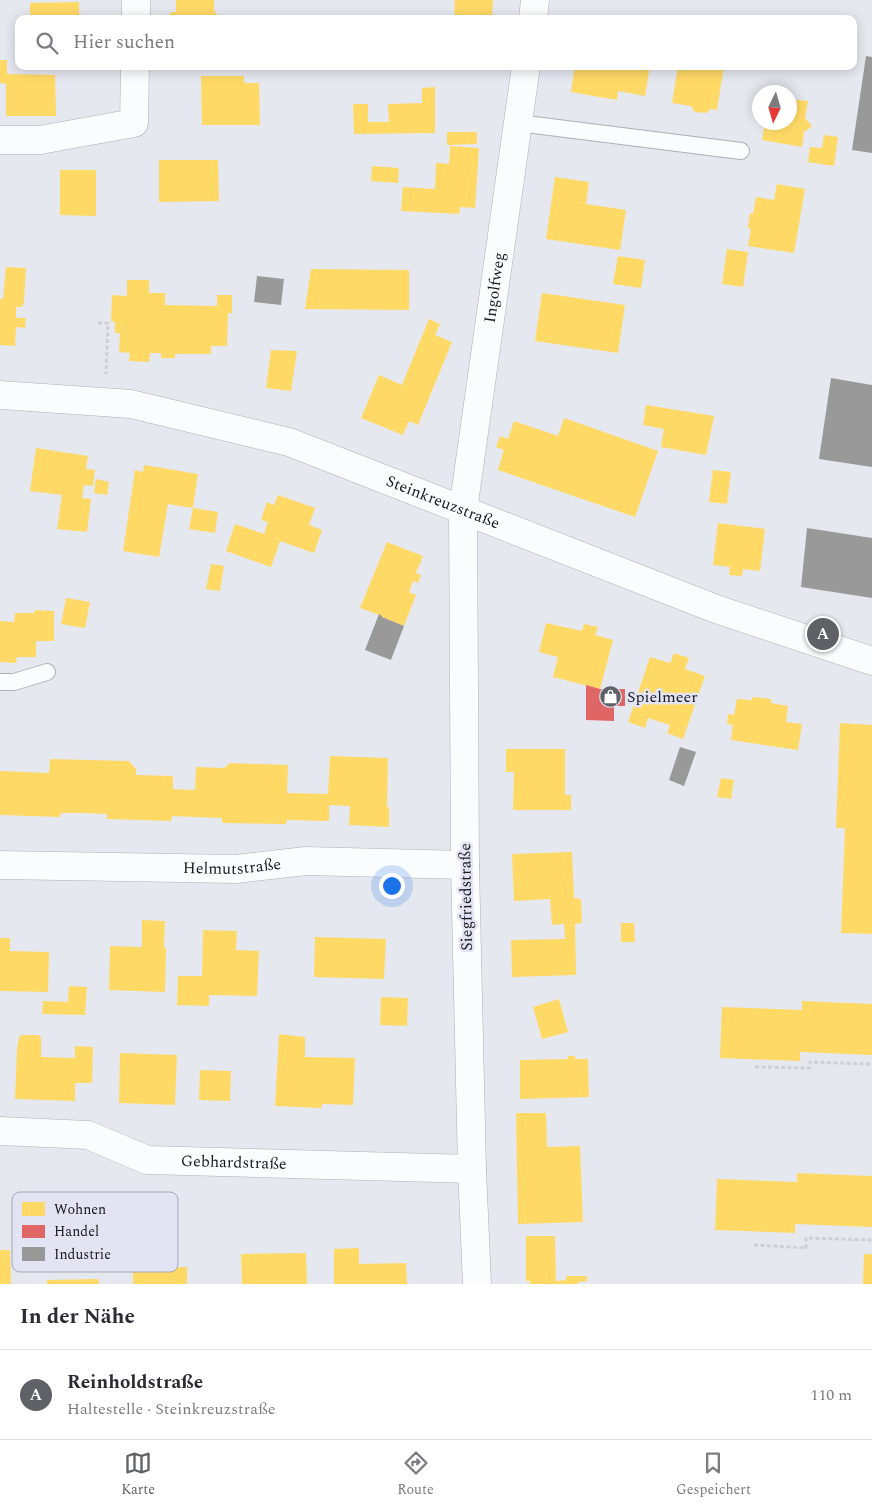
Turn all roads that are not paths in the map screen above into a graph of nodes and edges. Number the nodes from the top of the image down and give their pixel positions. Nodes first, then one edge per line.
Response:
1 (136, 0) edge
2 (536, 0) edge
3 (136, 15) edge
4 (534, 15) edge
5 (135, 70) edge
6 (525, 70) edge
7 (518, 123) junction
8 (0, 140) edge
9 (741, 151) dead end
10 (0, 395) edge
11 (463, 510) junction
12 (872, 661) edge
13 (48, 672) dead end
14 (0, 682) edge
15 (0, 865) edge
16 (465, 865) junction
17 (0, 1131) edge
18 (472, 1169) junction
19 (477, 1284) edge

1 - 3 street
2 - 4 street
5 - 8 street
6 - 7 street, Ingolfweg
7 - 9 lane
7 - 11 street, Ingolfweg
10 - 11 street, Steinkreuzstraße
11 - 12 street, Steinkreuzstraße
11 - 16 street, Siegfriedstraße
13 - 14 lane
15 - 16 street, Helmutstraße
16 - 18 street, Siegfriedstraße
17 - 18 street, Gebhardstraße
18 - 19 street, Siegfriedstraße

